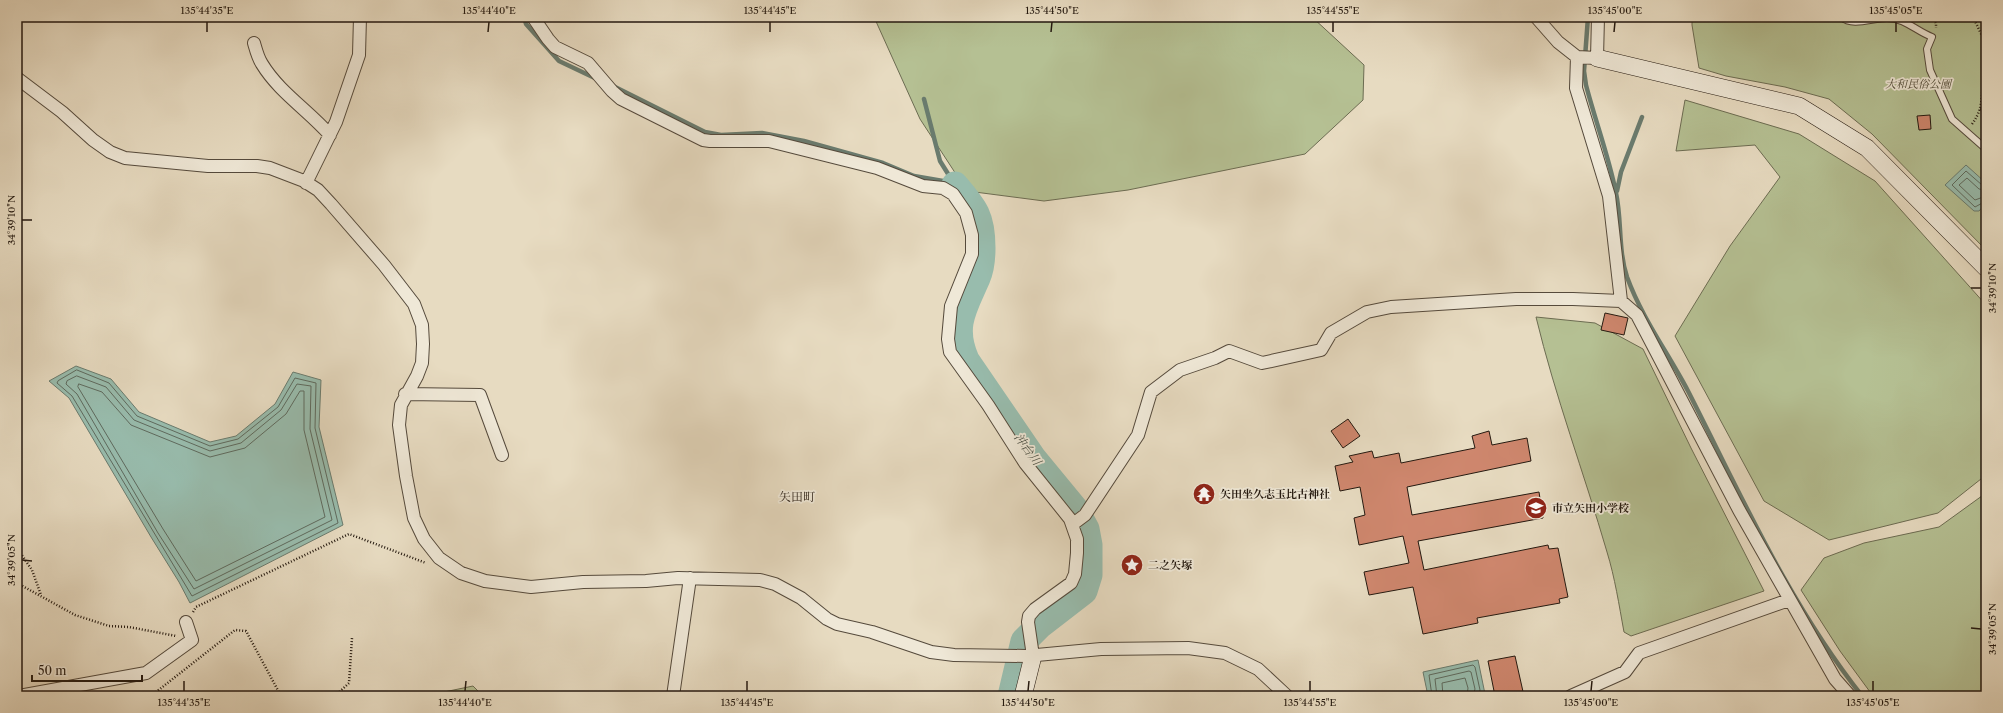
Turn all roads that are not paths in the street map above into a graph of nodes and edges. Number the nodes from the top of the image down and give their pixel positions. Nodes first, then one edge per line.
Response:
1 (360, 17) edge
2 (533, 17) edge
3 (1536, 17) edge
4 (1598, 17) edge
5 (1841, 17) edge
6 (254, 43) dead end
7 (1577, 57) junction
8 (1597, 58) junction
9 (17, 78) edge
10 (330, 135) junction
11 (1986, 148) edge
12 (306, 183) junction
13 (1986, 268) edge
14 (1621, 301) junction
15 (405, 394) junction
16 (502, 455) dead end
17 (1079, 520) junction
18 (690, 578) junction
19 (1789, 600) junction
20 (186, 622) road end
21 (1027, 647) junction
22 (19, 696) edge
23 (674, 696) edge
24 (1023, 696) edge
25 (1287, 696) edge
26 (1571, 696) edge
27 (1850, 696) edge

1 - 10 street
2 - 17 street
3 - 7 street
4 - 8 street
5 - 11 lane
6 - 10 street
7 - 8 street
7 - 14 street
8 - 13 street
9 - 12 street
10 - 12 street
12 - 15 street
14 - 17 street
14 - 19 street
15 - 16 street
15 - 18 street
17 - 21 street
18 - 21 street
18 - 23 street
19 - 26 street
19 - 27 street
20 - 22 street
21 - 24 street
21 - 25 street

